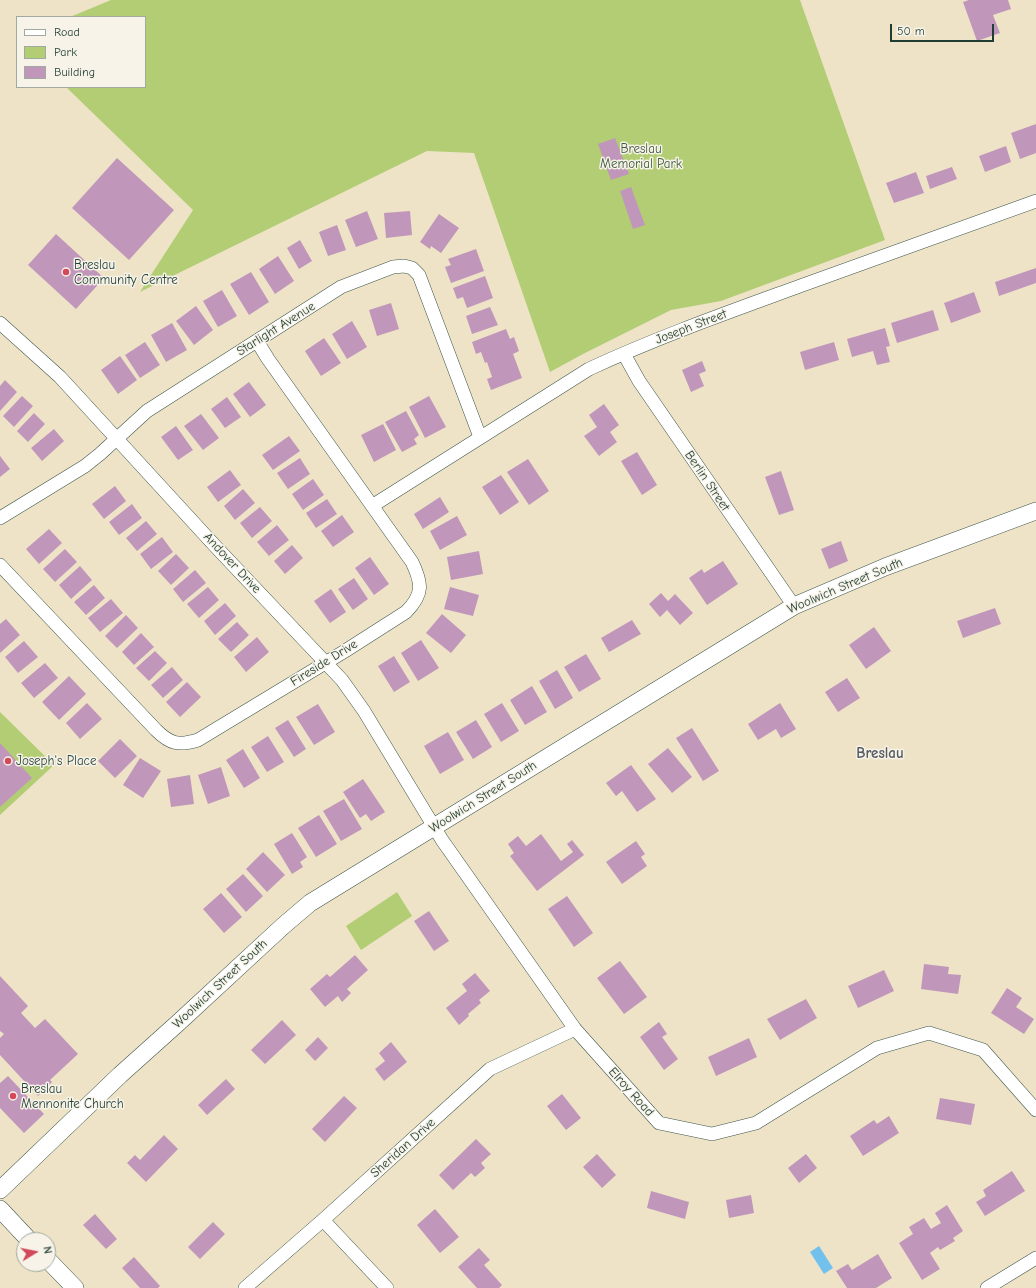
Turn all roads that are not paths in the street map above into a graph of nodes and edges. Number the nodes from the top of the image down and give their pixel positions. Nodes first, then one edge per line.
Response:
1 (1036, 201) edge
2 (0, 323) edge
3 (256, 341) junction
4 (624, 354) junction
5 (480, 437) junction
6 (116, 438) junction
7 (372, 506) junction
8 (1036, 512) edge
9 (0, 518) edge
10 (0, 565) edge
11 (794, 606) junction
12 (325, 663) junction
13 (434, 827) junction
14 (575, 1029) junction
15 (1036, 1110) edge
16 (0, 1190) edge
17 (0, 1209) edge
18 (323, 1220) junction
19 (22, 1232) edge
20 (1036, 1258) edge
21 (56, 1268) edge
22 (75, 1288) edge
23 (245, 1288) edge
24 (388, 1288) edge
25 (987, 1288) edge

1 - 4 street, Joseph Street
2 - 6 street, Andover Drive
3 - 5 street, Starlight Avenue
3 - 6 street, Starlight Avenue
3 - 7 street, Fireside Drive
4 - 5 street, Joseph Street
4 - 11 street, Berlin Street
5 - 7 street, Joseph Street
6 - 9 street, Starlight Avenue
6 - 12 street, Andover Drive
7 - 12 street, Fireside Drive
8 - 11 street, Woolwich Street South
10 - 12 street, Fireside Drive
11 - 13 street, Woolwich Street South
12 - 13 street, Andover Drive
13 - 14 street, Elroy Road
13 - 16 street, Woolwich Street South
14 - 15 street, Elroy Road
14 - 18 street, Sheridan Drive
17 - 19 street
18 - 23 street, Sheridan Drive
18 - 24 street
20 - 25 street
21 - 22 street

